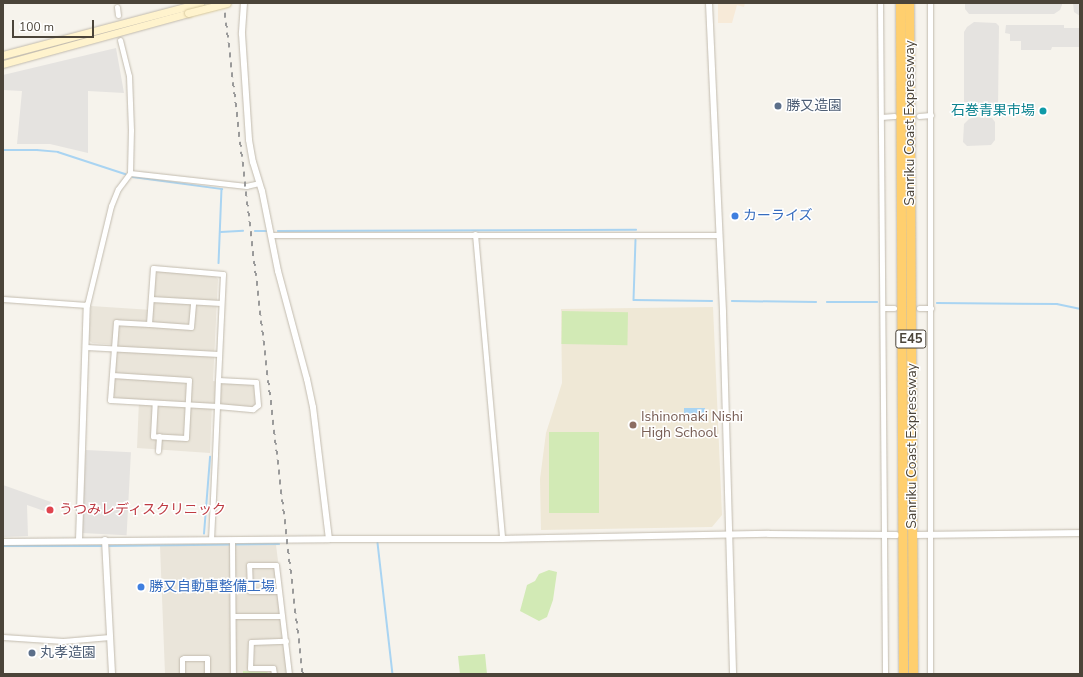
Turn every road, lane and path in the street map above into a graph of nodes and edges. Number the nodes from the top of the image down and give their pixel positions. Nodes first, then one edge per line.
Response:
1 (200, 3) edge
2 (227, 3) edge
3 (244, 3) edge
4 (709, 3) edge
5 (880, 3) edge
6 (900, 3) edge
7 (910, 3) edge
8 (930, 3) edge
9 (117, 7) dead end
10 (187, 10) junction
11 (118, 15) dead end
12 (120, 40) dead end
13 (3, 55) edge
14 (3, 64) edge
15 (881, 116) junction
16 (894, 116) dead end
17 (919, 116) dead end
18 (931, 116) junction
19 (130, 173) junction
20 (260, 183) junction
21 (475, 234) junction
22 (272, 235) junction
23 (719, 235) junction
24 (151, 299) junction
25 (3, 300) edge
26 (193, 302) junction
27 (221, 303) junction
28 (87, 306) junction
29 (883, 308) junction
30 (894, 308) dead end
31 (919, 308) dead end
32 (931, 308) junction
33 (149, 324) junction
34 (86, 347) junction
35 (114, 349) junction
36 (219, 354) junction
37 (112, 375) junction
38 (218, 380) junction
39 (155, 403) junction
40 (187, 405) junction
41 (217, 406) junction
42 (159, 436) junction
43 (158, 451) dead end
44 (1080, 533) edge
45 (730, 534) junction
46 (885, 535) junction
47 (896, 535) dead end
48 (917, 535) dead end
49 (929, 535) junction
50 (328, 539) junction
51 (502, 539) junction
52 (78, 540) junction
53 (105, 540) junction
54 (211, 540) junction
55 (232, 540) junction
56 (3, 542) edge
57 (278, 591) junction
58 (233, 616) junction
59 (282, 616) junction
60 (3, 637) edge
61 (110, 637) junction
62 (286, 641) junction
63 (112, 674) edge
64 (182, 674) edge
65 (207, 674) edge
66 (233, 674) edge
67 (274, 674) edge
68 (289, 674) edge
69 (733, 674) edge
70 (885, 674) edge
71 (903, 674) edge
72 (913, 674) edge
73 (930, 674) edge

1 - 10 main road
2 - 10 main road, bridge
3 - 20 street
4 - 23 street
5 - 15 street
6 - 71 highway, Sanriku Coast Expressway / E45
7 - 72 highway, Sanriku Coast Expressway / E45
8 - 18 street
9 - 11 street
10 - 13 main road
10 - 14 main road
12 - 19 street
15 - 16 street
15 - 29 street
17 - 18 street
18 - 32 street
19 - 20 street
19 - 28 street
20 - 22 street
21 - 22 street
21 - 23 street
21 - 51 street
22 - 50 street
23 - 45 street
24 - 26 street
24 - 27 street
24 - 33 street
25 - 28 street
26 - 27 street
26 - 33 street
27 - 36 street
28 - 34 street
29 - 30 street
29 - 46 street
31 - 32 street
32 - 49 street
33 - 35 street
34 - 35 street
34 - 52 street
35 - 36 street
35 - 37 street
36 - 38 street
37 - 39 street
37 - 40 street
38 - 41 street
38 - 41 street
39 - 40 street
39 - 42 street
40 - 41 street
40 - 42 street
41 - 54 street
42 - 43 street
44 - 49 street
45 - 46 street
45 - 51 street
45 - 69 street
46 - 47 street
46 - 70 street
48 - 49 street
49 - 73 street
50 - 51 street
50 - 55 street
52 - 53 street
52 - 56 street
53 - 54 street
53 - 61 street
54 - 55 street
55 - 58 street
57 - 57 street
57 - 59 street
58 - 59 street
58 - 66 street
59 - 62 street
60 - 61 street
61 - 63 street
62 - 67 street
62 - 68 street
64 - 65 street

